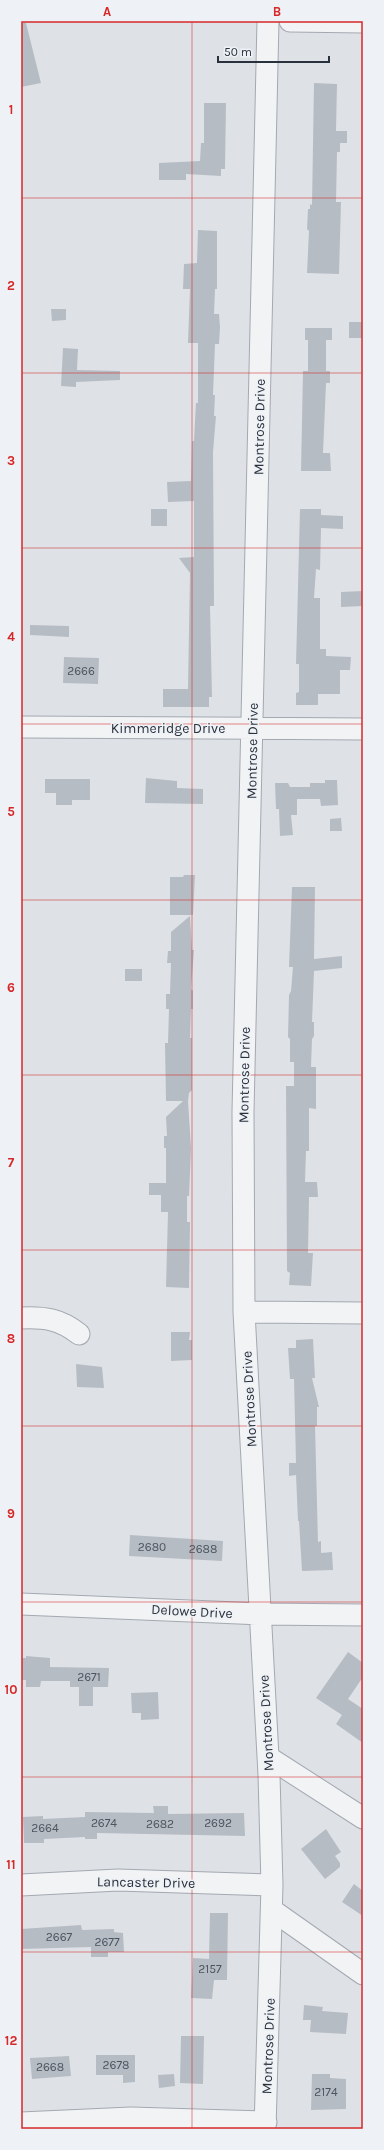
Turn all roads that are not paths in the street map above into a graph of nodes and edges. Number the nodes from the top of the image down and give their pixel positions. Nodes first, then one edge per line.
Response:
1 (268, 21) edge
2 (290, 21) edge
3 (363, 22) edge
4 (21, 727) edge
5 (252, 729) junction
6 (363, 729) edge
7 (244, 1312) junction
8 (363, 1313) edge
9 (21, 1318) edge
10 (79, 1334) dead end
11 (21, 1604) edge
12 (260, 1614) junction
13 (363, 1615) edge
14 (268, 1757) junction
15 (363, 1818) edge
16 (21, 1885) edge
17 (272, 1885) junction
18 (272, 1910) junction
19 (363, 1974) edge
20 (21, 2123) edge
21 (265, 2125) edge

1 - 5 street, Montrose Drive
2 - 3 street
4 - 5 street, Kimmeridge Drive
5 - 6 street, Kimmeridge Drive
5 - 7 street, Montrose Drive
7 - 8 street
7 - 12 street, Montrose Drive
9 - 10 street
11 - 12 street, Delowe Drive
12 - 13 street, Delowe Drive
12 - 14 street, Montrose Drive
14 - 15 street
14 - 17 street, Montrose Drive
16 - 17 street, Lancaster Drive
17 - 18 street, Montrose Drive
18 - 19 street
18 - 21 street, Montrose Drive
20 - 21 street

